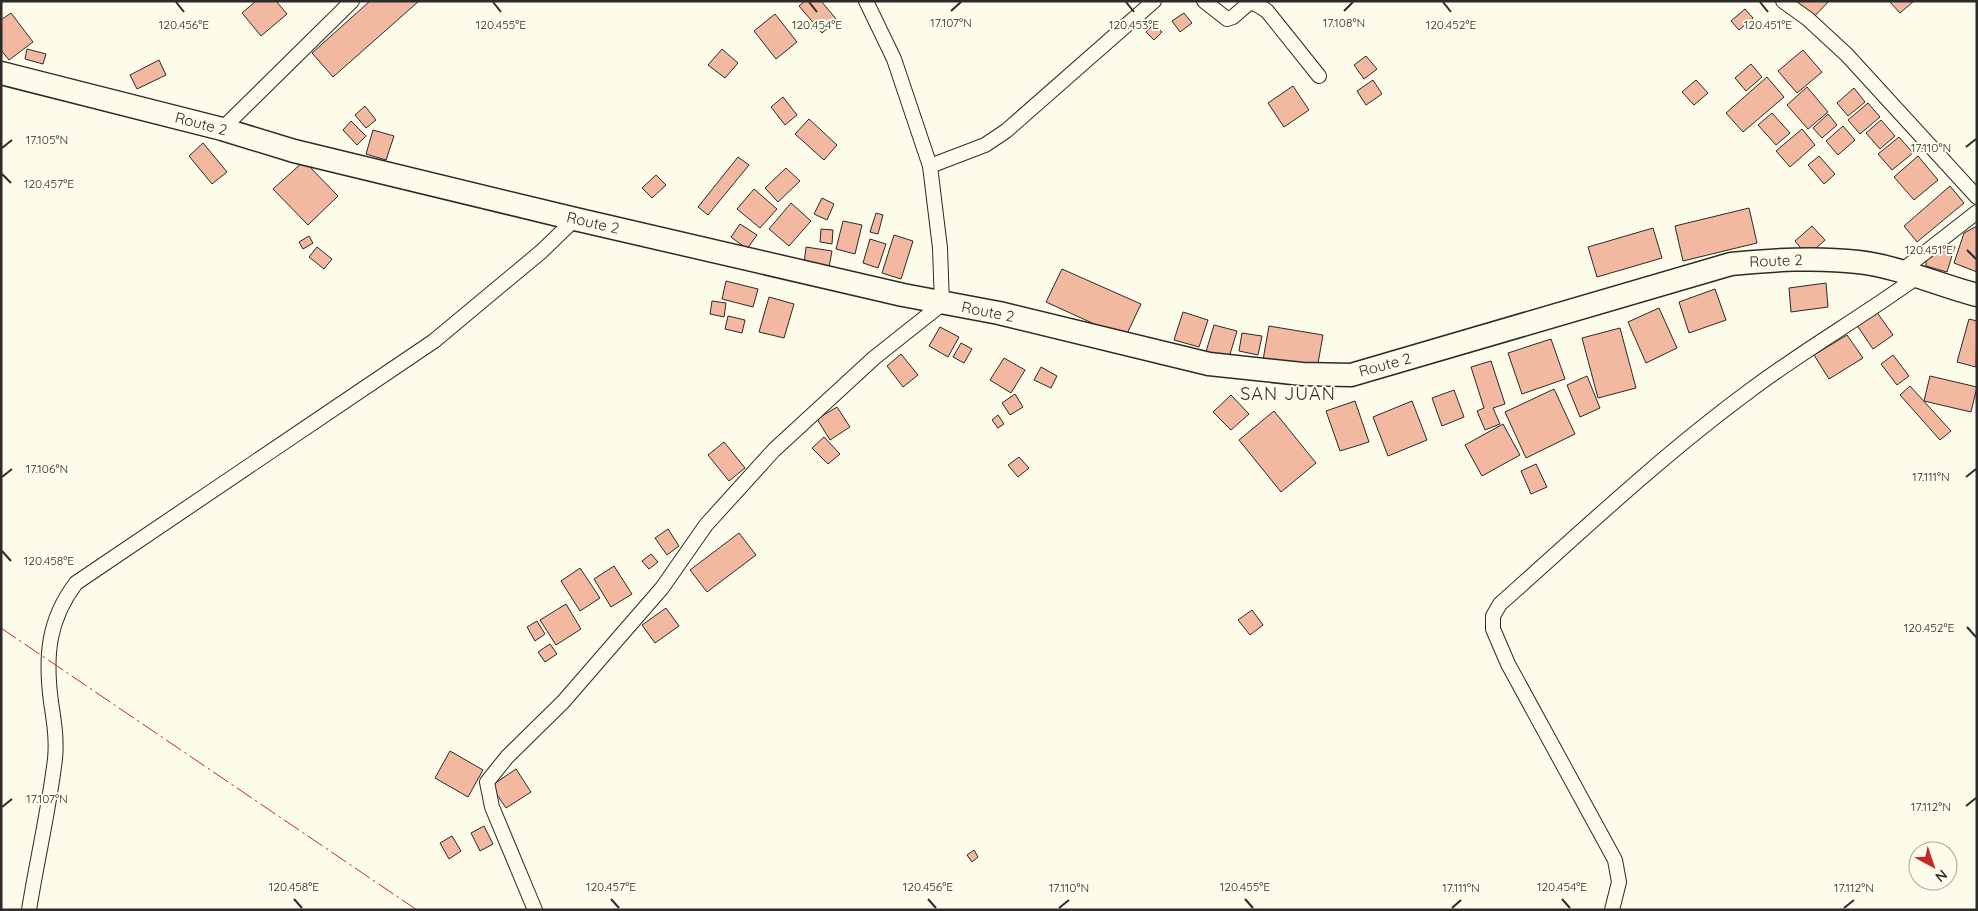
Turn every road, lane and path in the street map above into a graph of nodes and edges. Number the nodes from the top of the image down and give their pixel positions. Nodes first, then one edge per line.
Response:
1 (352, 1) edge
2 (866, 1) edge
3 (1154, 1) edge
4 (1204, 1) edge
5 (1782, 1) edge
6 (1, 73) edge
7 (1319, 76) dead end
8 (222, 129) junction
9 (930, 166) junction
10 (1977, 197) edge
11 (1977, 212) edge
12 (575, 219) junction
13 (1903, 273) junction
14 (1977, 295) edge
15 (935, 302) junction
16 (29, 910) edge
17 (535, 910) edge
18 (1612, 910) edge

1 - 8 street
2 - 9 street
3 - 9 street
4 - 7 street
5 - 10 street
6 - 8 highway, Route 2
8 - 12 highway, Route 2
9 - 15 street
11 - 13 street
12 - 15 highway, Route 2
12 - 16 street
13 - 14 highway, Route 2
13 - 15 highway, Route 2
13 - 18 street
15 - 17 street

